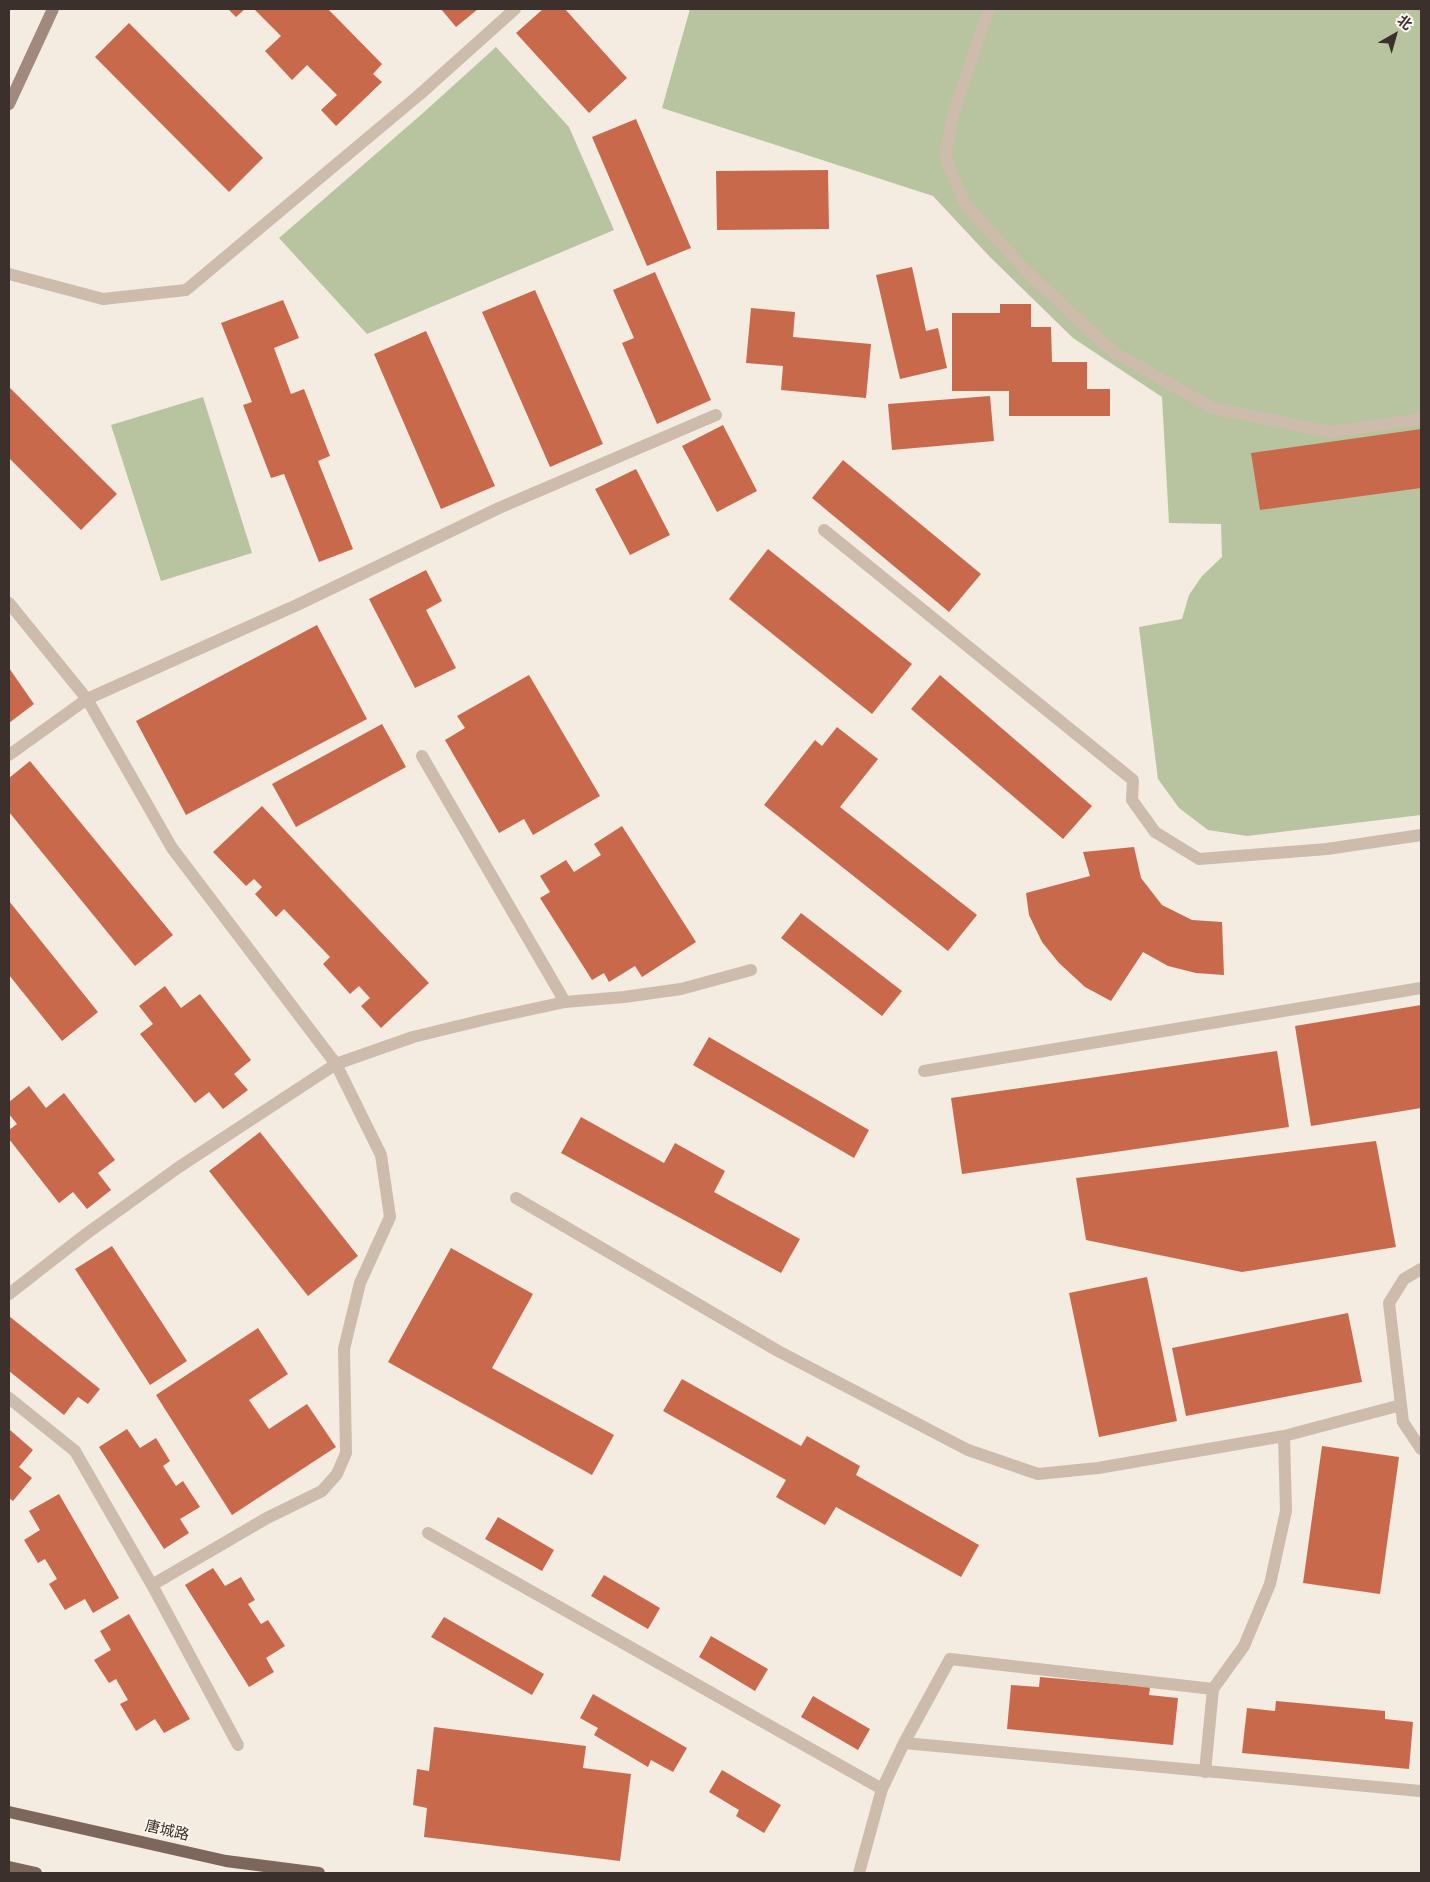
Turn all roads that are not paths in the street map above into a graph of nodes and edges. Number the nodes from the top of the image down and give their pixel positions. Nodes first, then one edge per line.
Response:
1 (53, 9) edge
2 (515, 9) edge
3 (989, 9) edge
4 (9, 104) edge
5 (9, 274) edge
6 (716, 415) dead end
7 (1421, 419) edge
8 (824, 530) dead end
9 (9, 604) edge
10 (87, 698) junction
11 (9, 755) edge
12 (422, 756) dead end
13 (1421, 835) edge
14 (751, 970) dead end
15 (1421, 988) edge
16 (565, 1002) junction
17 (336, 1064) junction
18 (924, 1072) dead end
19 (516, 1198) dead end
20 (1421, 1269) edge
21 (9, 1294) edge
22 (9, 1398) edge
23 (1401, 1405) junction
24 (1284, 1436) junction
25 (1421, 1449) edge
26 (428, 1533) dead end
27 (152, 1585) junction
28 (1213, 1689) junction
29 (904, 1743) junction
30 (238, 1745) dead end
31 (1205, 1772) junction
32 (882, 1789) junction
33 (1420, 1791) dead end
34 (9, 1812) edge
35 (9, 1868) edge
36 (36, 1873) edge
37 (319, 1873) edge
38 (859, 1873) edge

1 - 4 main road
2 - 5 street
3 - 7 street
6 - 10 street
8 - 13 street
9 - 10 street
10 - 11 street
10 - 17 street
12 - 16 street
14 - 16 street
15 - 18 street
16 - 17 street
17 - 21 street
17 - 27 street
19 - 24 street
20 - 23 street
22 - 27 street
23 - 24 street
23 - 25 street
24 - 28 street
26 - 32 street
27 - 30 street
28 - 29 street
28 - 31 street
29 - 31 street
29 - 32 street
31 - 33 street
32 - 38 street
34 - 37 main road, 唐城路
35 - 36 main road

